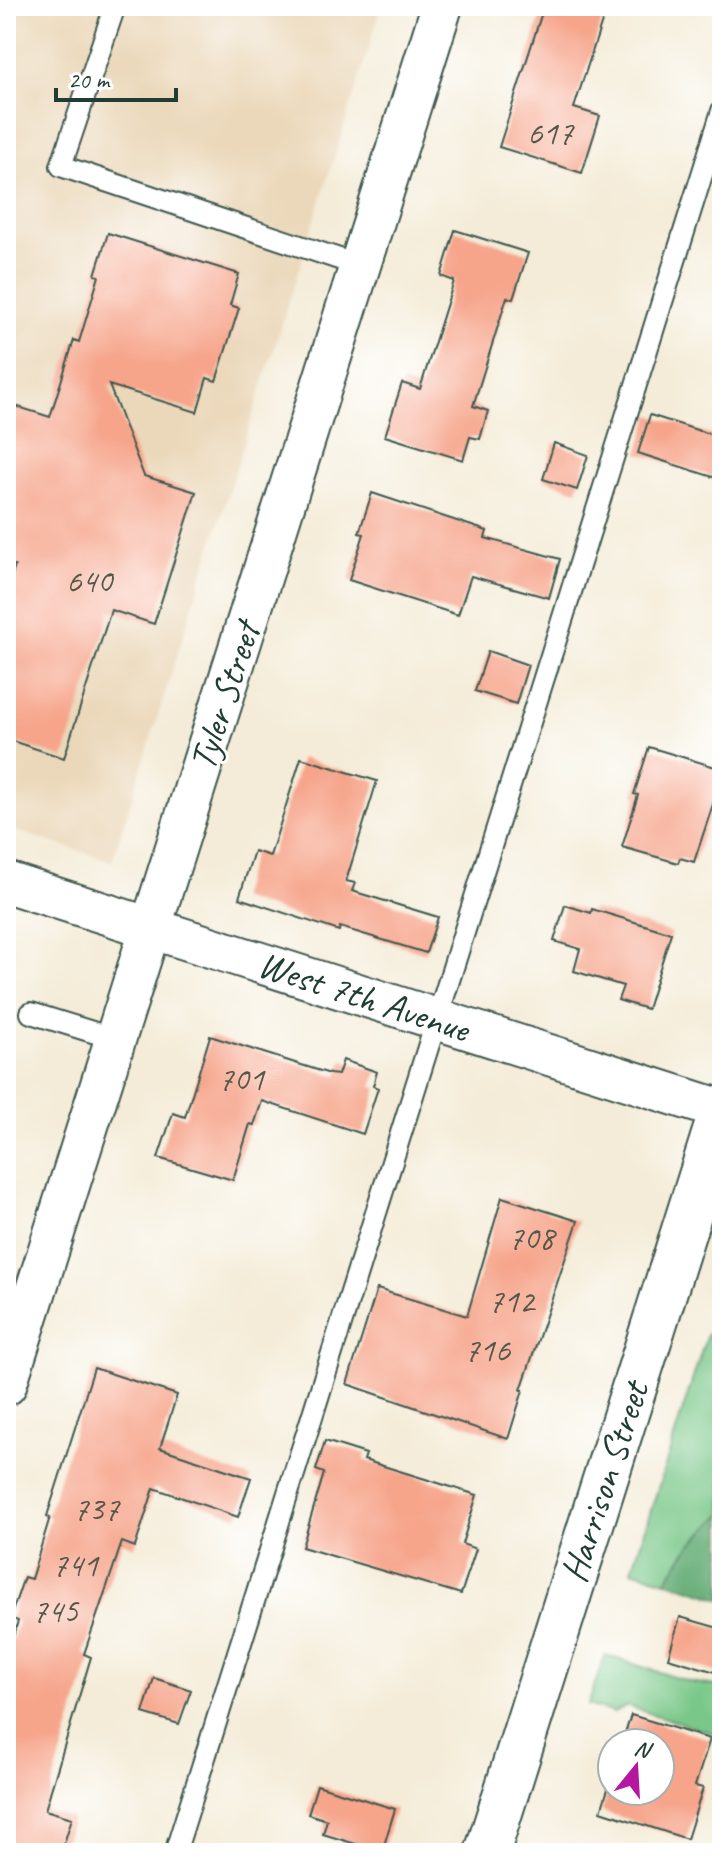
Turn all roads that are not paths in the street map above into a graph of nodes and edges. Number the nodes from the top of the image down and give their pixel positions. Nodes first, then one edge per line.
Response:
1 (115, 6) edge
2 (442, 6) edge
3 (722, 111) edge
4 (360, 266) junction
5 (6, 882) edge
6 (151, 928) junction
7 (31, 1013) dead end
8 (438, 1020) junction
9 (115, 1039) junction
10 (722, 1110) edge
11 (6, 1385) edge
12 (175, 1853) edge
13 (487, 1853) edge

1 - 4 lane
2 - 4 street, Tyler Street
3 - 8 lane
4 - 6 street, Tyler Street
5 - 6 street, West 7th Avenue
6 - 8 street, West 7th Avenue
6 - 9 street, Tyler Street
7 - 9 lane
8 - 10 street, West 7th Avenue
8 - 12 lane
9 - 11 street, Tyler Street
10 - 13 street, Harrison Street

